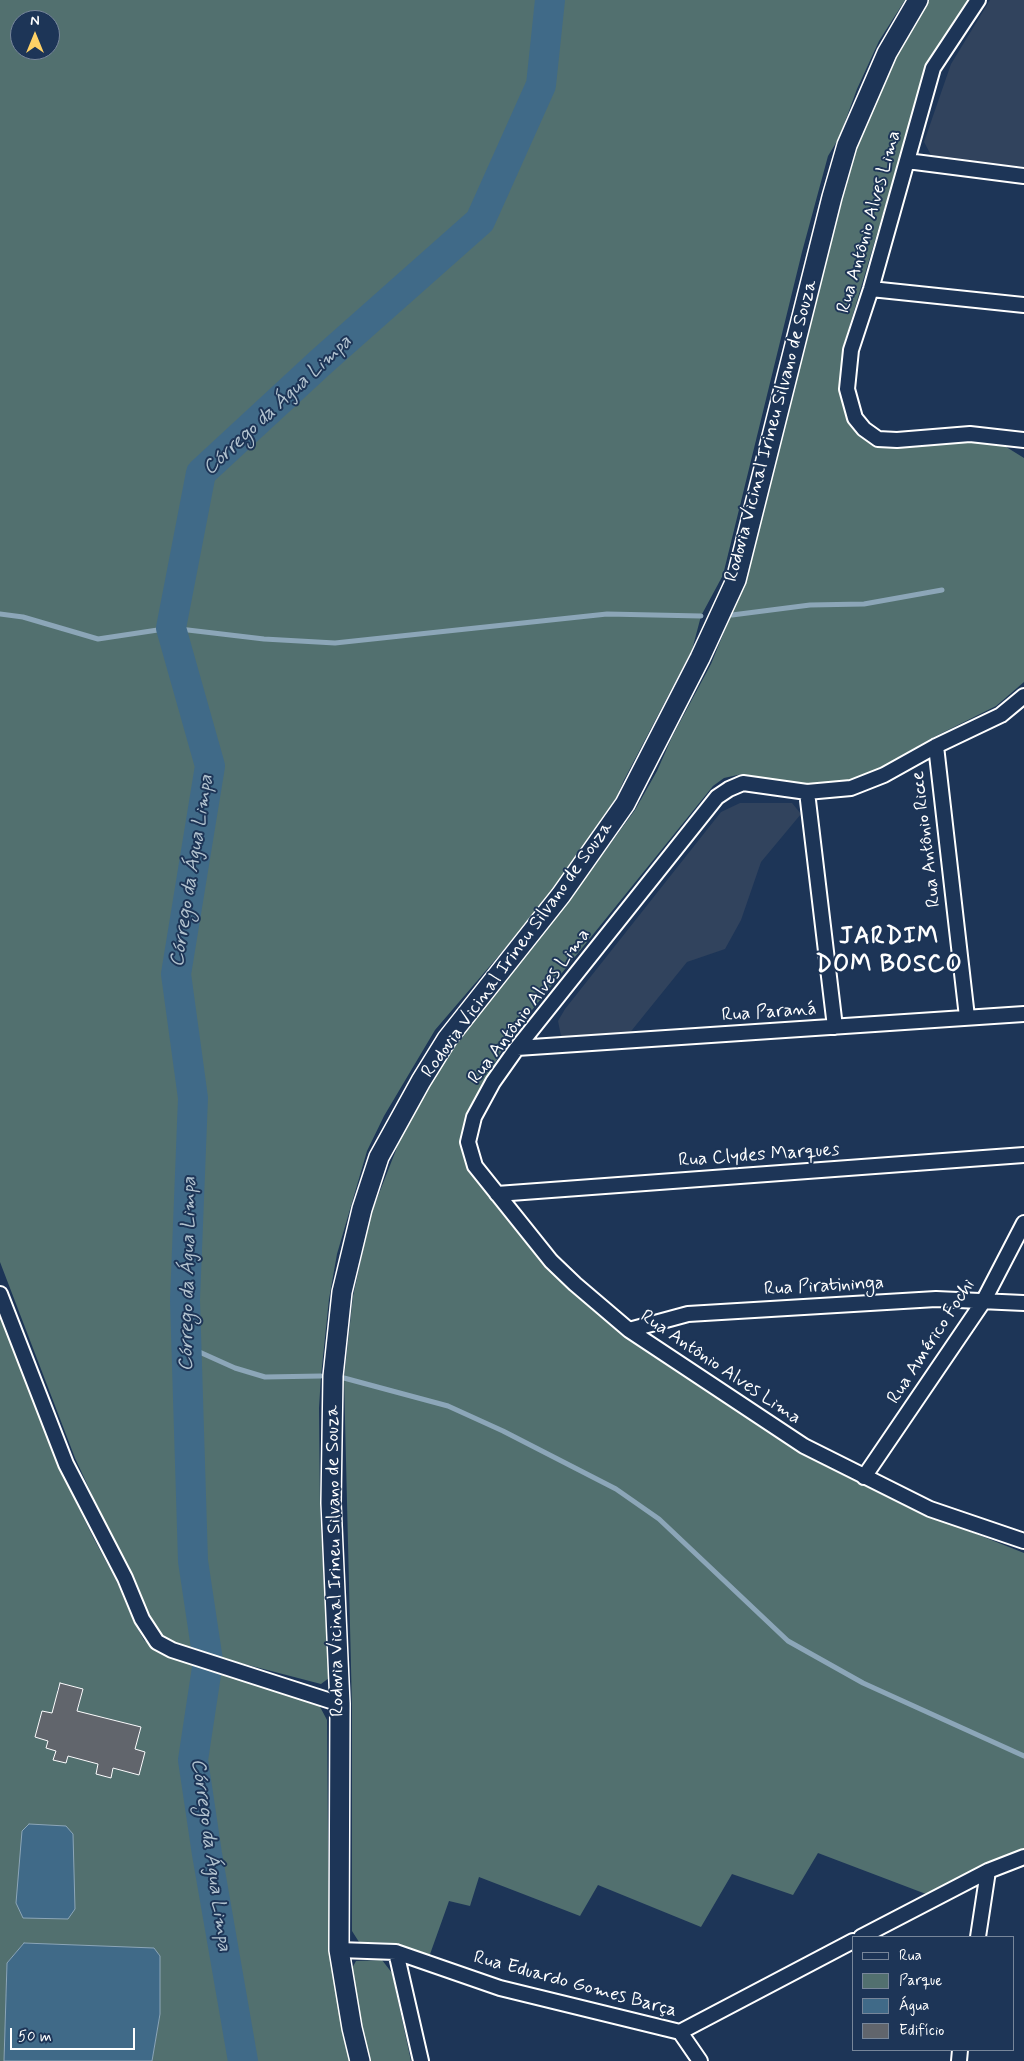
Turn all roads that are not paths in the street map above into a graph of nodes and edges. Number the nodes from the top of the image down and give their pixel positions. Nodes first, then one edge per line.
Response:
1 (918, 0) edge
2 (978, 0) edge
3 (907, 161) junction
4 (1024, 176) edge
5 (871, 289) junction
6 (1024, 305) edge
7 (1024, 440) edge
8 (1024, 696) edge
9 (936, 746) junction
10 (807, 792) junction
11 (1024, 1014) edge
12 (967, 1017) junction
13 (835, 1027) junction
14 (517, 1048) junction
15 (1024, 1156) edge
16 (497, 1194) junction
17 (1024, 1223) edge
18 (0, 1294) edge
19 (983, 1302) junction
20 (1024, 1303) edge
21 (629, 1330) junction
22 (864, 1477) junction
23 (1024, 1541) edge
24 (340, 1704) junction
25 (1023, 1857) edge
26 (988, 1871) junction
27 (862, 1936) edge
28 (978, 1936) edge
29 (852, 1942) edge
30 (339, 1950) junction
31 (396, 1952) junction
32 (680, 2032) junction
33 (360, 2061) edge
34 (421, 2061) edge
35 (700, 2061) edge

1 - 24 main road, Rodovia Vicinal Irineu Silvano de Souza
2 - 3 street, Rua Antônio Alves Lima
3 - 4 street
3 - 5 street, Rua Antônio Alves Lima
5 - 6 street
5 - 7 street, Rua Antônio Alves Lima
8 - 9 street, Rua Antônio Alves Lima
9 - 10 street, Rua Antônio Alves Lima
9 - 12 street, Rua Antônio Ricce
10 - 13 street
10 - 14 street, Rua Antônio Alves Lima
11 - 12 street, Rua Paraná
12 - 13 street, Rua Paraná
13 - 14 street, Rua Paraná
14 - 16 street, Rua Antônio Alves Lima
15 - 16 street, Rua Clydes Marques
16 - 21 street, Rua Antônio Alves Lima
17 - 19 street, Rua Américo Fochi
18 - 24 street
19 - 20 street, Rua Piratininga
19 - 21 street, Rua Piratininga
19 - 22 street, Rua Américo Fochi
21 - 22 street, Rua Antônio Alves Lima
22 - 23 street, Rua Antônio Alves Lima
24 - 30 main road, Rodovia Vicinal Irineu Silvano de Souza
25 - 26 street
26 - 27 street
26 - 28 street
29 - 32 street
30 - 31 street, Rua Eduardo Gomes Barça
30 - 33 main road, Rodovia Vicinal Irineu Silvano de Souza
31 - 32 street, Rua Eduardo Gomes Barça
31 - 34 street
32 - 35 street, Rua Eduardo Gomes Barça

